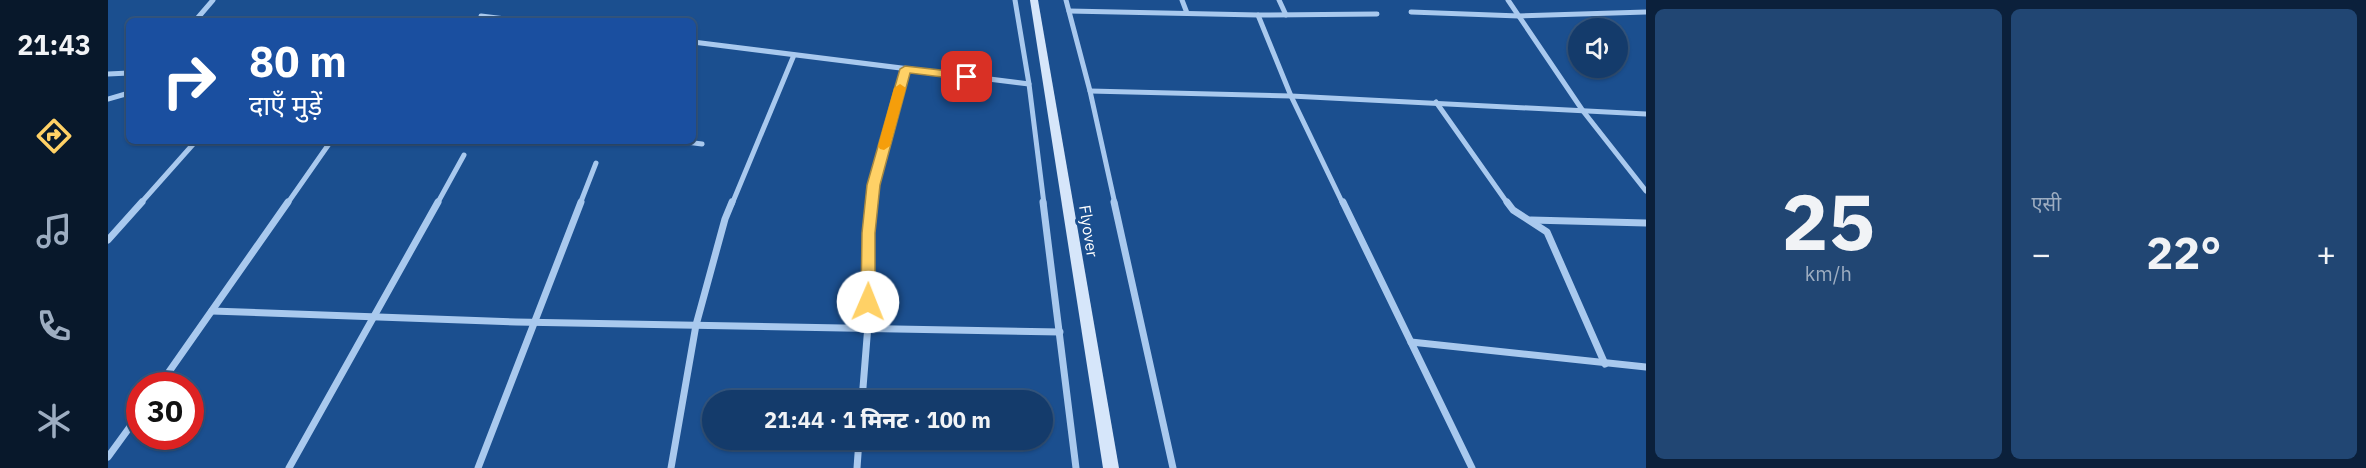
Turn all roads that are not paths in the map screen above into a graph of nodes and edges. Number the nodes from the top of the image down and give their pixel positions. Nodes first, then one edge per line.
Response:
1 (213, 0) edge
2 (1015, 0) edge
3 (1034, 0) edge
4 (1066, 0) edge
5 (1182, 0) edge
6 (1279, 0) edge
7 (1508, 0) edge
8 (1069, 11) junction
9 (1411, 12) dead end
10 (1646, 12) edge
11 (1187, 13) junction
12 (1377, 14) dead end
13 (1258, 15) junction
14 (1286, 15) junction
15 (481, 16) dead end
16 (1519, 16) junction
17 (198, 18) edge
18 (498, 18) edge
19 (696, 42) edge
20 (794, 56) junction
21 (905, 69) junction
22 (126, 73) edge
23 (108, 74) edge
24 (1029, 84) junction
25 (1090, 91) junction
26 (126, 94) edge
27 (1291, 96) junction
28 (108, 99) edge
29 (1436, 102) junction
30 (1583, 111) junction
31 (1646, 114) edge
32 (696, 143) edge
33 (193, 144) edge
34 (329, 144) edge
35 (702, 144) dead end
36 (464, 155) dead end
37 (596, 163) dead end
38 (1646, 191) edge
39 (1528, 219) junction
40 (1646, 223) edge
41 (108, 240) edge
42 (212, 311) junction
43 (374, 318) junction
44 (534, 322) junction
45 (696, 325) junction
46 (868, 326) junction
47 (1060, 332) junction
48 (1411, 342) junction
49 (1605, 364) junction
50 (1646, 367) edge
51 (169, 372) edge
52 (863, 390) edge
53 (126, 432) edge
54 (858, 450) edge
55 (108, 457) edge
56 (289, 468) edge
57 (478, 468) edge
58 (671, 468) edge
59 (857, 468) edge
60 (1076, 468) edge
61 (1111, 468) edge
62 (1173, 468) edge
63 (1472, 468) edge

1 - 17 street
2 - 24 street
3 - 61 main road, Flyover
4 - 8 street
5 - 11 street
6 - 14 street
7 - 16 street
8 - 11 street
8 - 25 street
9 - 16 street
10 - 16 street
11 - 13 street
12 - 14 street
13 - 14 street
13 - 27 street
15 - 18 street
16 - 30 street
19 - 20 street
20 - 21 street
20 - 45 street
21 - 24 street
21 - 46 street
22 - 23 street
24 - 47 street
25 - 27 street
25 - 62 street
26 - 28 street
27 - 29 street
27 - 48 street
29 - 30 street
29 - 39 street
30 - 31 street
30 - 38 street
32 - 35 street
33 - 41 street
34 - 42 street
36 - 43 street
37 - 44 street
39 - 40 street
39 - 49 street
42 - 43 street
42 - 51 street
43 - 44 street
43 - 56 street
44 - 45 street
44 - 57 street
45 - 46 street
45 - 58 street
46 - 47 street
46 - 52 street
47 - 60 street
48 - 49 street
48 - 63 street
49 - 50 street
53 - 55 street
54 - 59 street

